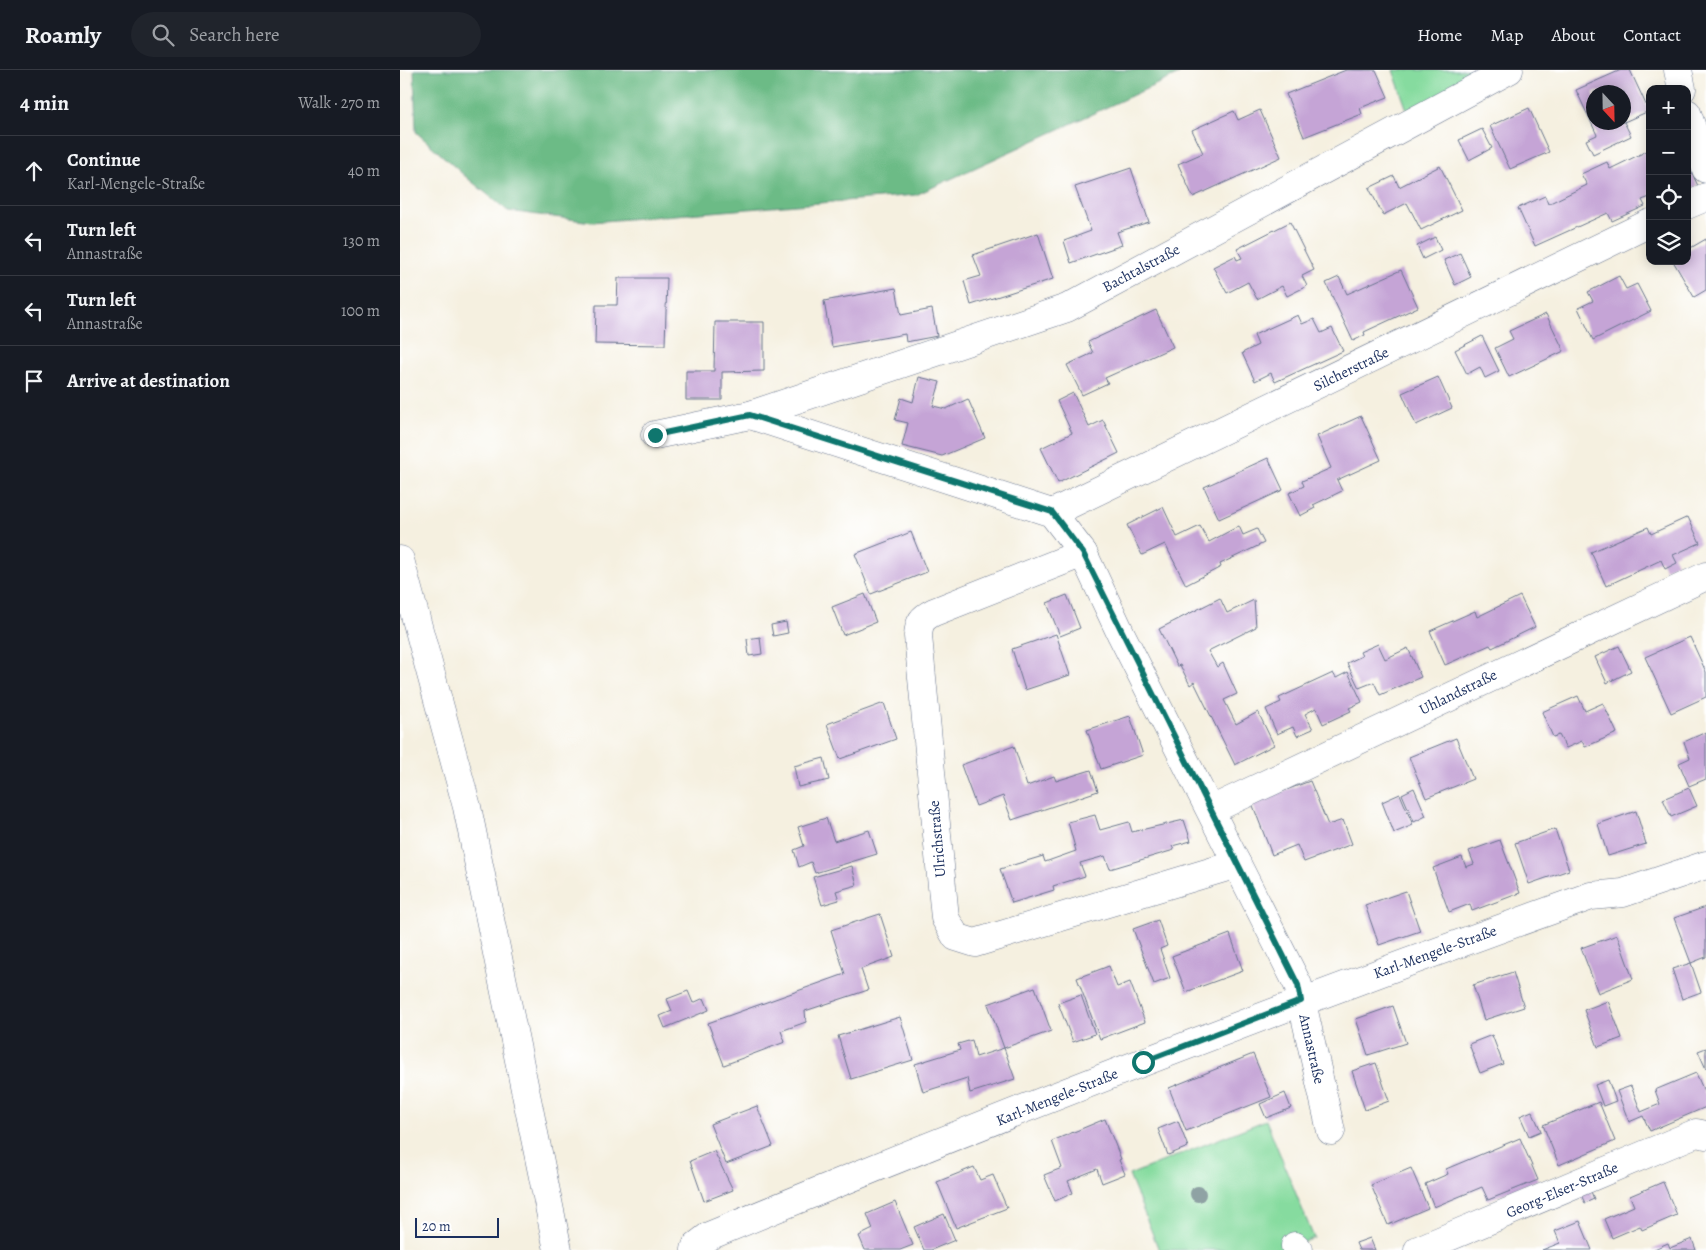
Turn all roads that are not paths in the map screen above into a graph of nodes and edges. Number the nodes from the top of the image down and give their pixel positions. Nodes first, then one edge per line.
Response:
1 (1509, 70) edge
2 (1678, 70) edge
3 (1681, 85) edge
4 (1691, 124) edge
5 (1706, 169) edge
6 (1706, 197) edge
7 (1691, 204) edge
8 (1646, 225) edge
9 (750, 415) junction
10 (655, 435) dead end
11 (1052, 512) junction
12 (1083, 553) junction
13 (400, 560) edge
14 (1706, 576) edge
15 (1211, 810) junction
16 (1237, 864) junction
17 (1706, 865) edge
18 (1301, 1001) junction
19 (1332, 1131) dead end
20 (1706, 1134) edge
21 (696, 1248) edge
22 (558, 1250) edge
23 (1418, 1250) edge

1 - 9 street, Bachtalstraße
2 - 3 street
4 - 5 street
6 - 7 street
8 - 11 street, Silcherstraße
9 - 10 street
9 - 11 street
11 - 12 street, Annastraße
12 - 15 street, Annastraße
12 - 16 street, Ulrichstraße
13 - 22 street
14 - 15 street, Uhlandstraße
15 - 16 street, Annastraße
16 - 18 street, Annastraße
17 - 18 street, Karl-Mengele-Straße
18 - 19 street, Annastraße
18 - 21 street, Karl-Mengele-Straße
20 - 23 street, Georg-Elser-Straße

